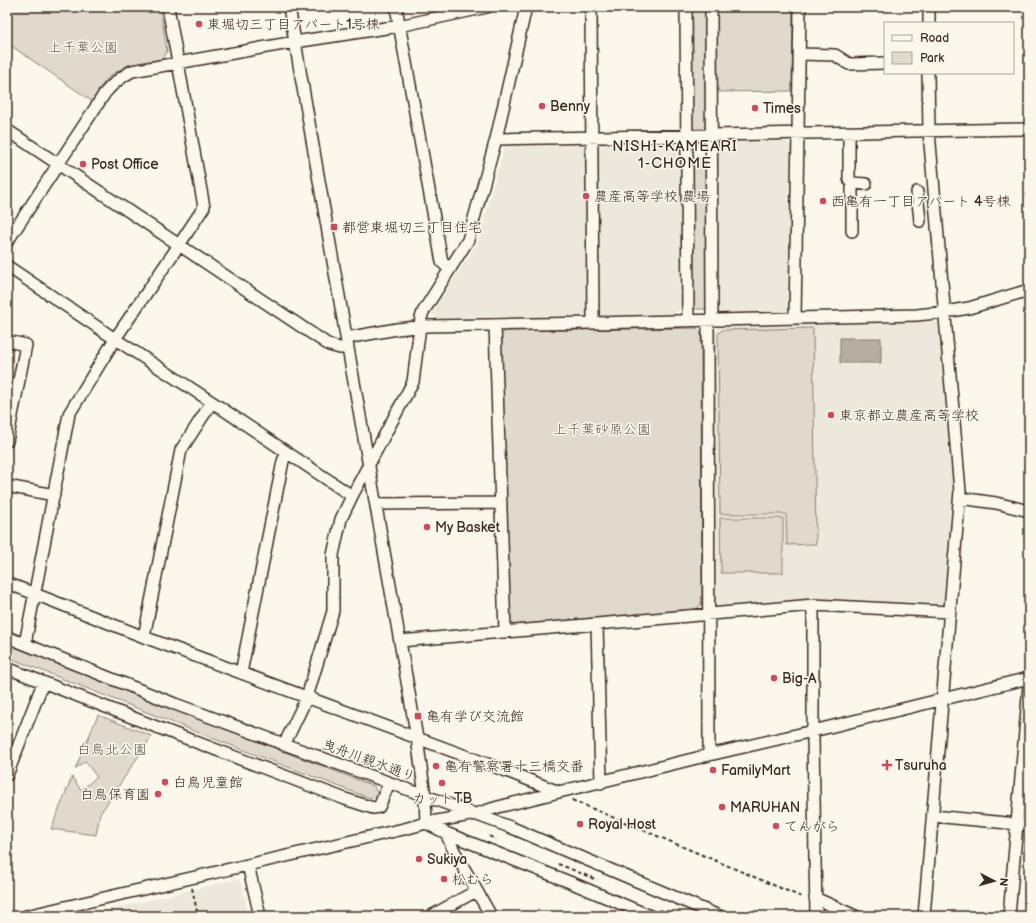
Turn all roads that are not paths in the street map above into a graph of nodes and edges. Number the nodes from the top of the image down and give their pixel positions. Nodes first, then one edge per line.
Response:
1 (168, 7) edge
2 (289, 7) edge
3 (396, 7) edge
4 (487, 7) edge
5 (526, 7) edge
6 (591, 7) edge
7 (686, 7) edge
8 (711, 7) edge
9 (800, 7) edge
10 (929, 7) edge
11 (929, 22) edge
12 (399, 26) junction
13 (296, 42) junction
14 (800, 54) junction
15 (178, 62) junction
16 (884, 63) edge
17 (928, 74) edge
18 (1029, 129) edge
19 (7, 130) edge
20 (929, 132) junction
21 (849, 133) junction
22 (798, 134) junction
23 (687, 136) junction
24 (711, 136) junction
25 (592, 137) junction
26 (496, 139) junction
27 (58, 164) junction
28 (852, 183) junction
29 (866, 184) dead end
30 (934, 190) junction
31 (920, 221) dead end
32 (852, 231) dead end
33 (7, 242) edge
34 (179, 245) junction
35 (7, 266) edge
36 (449, 269) junction
37 (1029, 290) edge
38 (945, 312) junction
39 (795, 318) junction
40 (688, 320) junction
41 (710, 320) junction
42 (593, 323) junction
43 (495, 325) junction
44 (420, 326) junction
45 (115, 339) junction
46 (7, 341) edge
47 (347, 343) junction
48 (212, 402) junction
49 (7, 441) edge
50 (287, 453) junction
51 (369, 465) junction
52 (7, 486) edge
53 (54, 495) junction
54 (352, 496) junction
55 (960, 498) junction
56 (501, 503) junction
57 (376, 504) junction
58 (1029, 511) edge
59 (7, 583) edge
60 (35, 594) junction
61 (814, 605) junction
62 (950, 612) junction
63 (708, 615) junction
64 (597, 624) junction
65 (505, 632) junction
66 (7, 637) edge
67 (144, 637) junction
68 (400, 641) junction
69 (25, 644) junction
70 (7, 668) edge
71 (241, 672) junction
72 (1029, 678) edge
73 (43, 683) junction
74 (1029, 685) edge
75 (307, 697) junction
76 (942, 699) junction
77 (813, 731) junction
78 (417, 738) junction
79 (284, 745) junction
80 (709, 755) junction
81 (7, 776) edge
82 (389, 783) junction
83 (601, 783) junction
84 (559, 792) junction
85 (425, 796) junction
86 (476, 814) junction
87 (933, 816) junction
88 (426, 823) junction
89 (1016, 824) junction
90 (1029, 825) edge
91 (446, 833) junction
92 (248, 865) junction
93 (476, 891) junction
94 (816, 901) junction
95 (26, 916) edge
96 (260, 916) edge
97 (431, 916) edge
98 (491, 916) edge
99 (650, 916) edge
100 (719, 916) edge
101 (816, 916) edge
102 (855, 916) edge
103 (924, 916) edge
104 (1009, 916) edge

1 - 15 street
2 - 13 street
3 - 12 street
4 - 12 street
5 - 26 street
6 - 25 street
7 - 23 street
8 - 24 street
9 - 14 street
10 - 11 street
12 - 13 street
12 - 36 street
13 - 15 street
13 - 47 street
14 - 16 street
14 - 22 street
15 - 27 street
15 - 34 street
17 - 20 street
18 - 20 street
19 - 27 street
20 - 21 street
20 - 30 street
21 - 22 street
21 - 28 street
22 - 24 street
22 - 39 street
23 - 24 street
23 - 25 street
23 - 40 street
24 - 41 street
25 - 26 street
25 - 42 street
26 - 36 street
27 - 33 street
27 - 34 street
28 - 29 street
28 - 32 street
30 - 31 street
30 - 38 street
34 - 45 street
34 - 47 street
35 - 45 street
36 - 44 street
37 - 38 street
38 - 39 street
38 - 55 street
39 - 41 street
40 - 41 street
40 - 42 street
41 - 63 street
42 - 43 street
43 - 44 street
43 - 56 street
44 - 47 street
44 - 51 street
45 - 48 street
45 - 53 street
46 - 49 street
47 - 51 street
48 - 50 street
48 - 67 street
50 - 54 street
50 - 71 street
51 - 54 street
51 - 57 street
52 - 53 street
53 - 60 street
54 - 75 street
55 - 58 street
55 - 62 street
56 - 57 street
56 - 65 street
57 - 68 street
59 - 60 street
60 - 67 street
60 - 69 street
61 - 62 street
61 - 63 street
61 - 77 street
62 - 76 street
63 - 64 street
63 - 80 street
64 - 65 street
64 - 83 street
65 - 68 street
66 - 69 street, 曳舟川親水通り
67 - 71 street
68 - 78 street
69 - 79 street, 曳舟川親水通り
70 - 73 street
71 - 75 street
72 - 76 street
73 - 81 street
73 - 82 street
74 - 89 street
75 - 78 street
75 - 79 street
76 - 77 street
76 - 87 street
77 - 80 street
77 - 94 street
78 - 84 street
78 - 85 street
79 - 82 street, 曳舟川親水通り
80 - 83 street
82 - 85 street, 曳舟川親水通り
83 - 84 street
84 - 86 street
85 - 86 street, 曳舟川親水通り
85 - 88 street
86 - 88 street
86 - 100 street, 曳舟川親水通り
87 - 89 street
87 - 103 street
88 - 91 street
88 - 92 street
89 - 90 street
89 - 104 street
91 - 93 street
91 - 99 street
92 - 95 street
92 - 96 street
93 - 97 street
93 - 98 street
94 - 101 street
94 - 102 street

